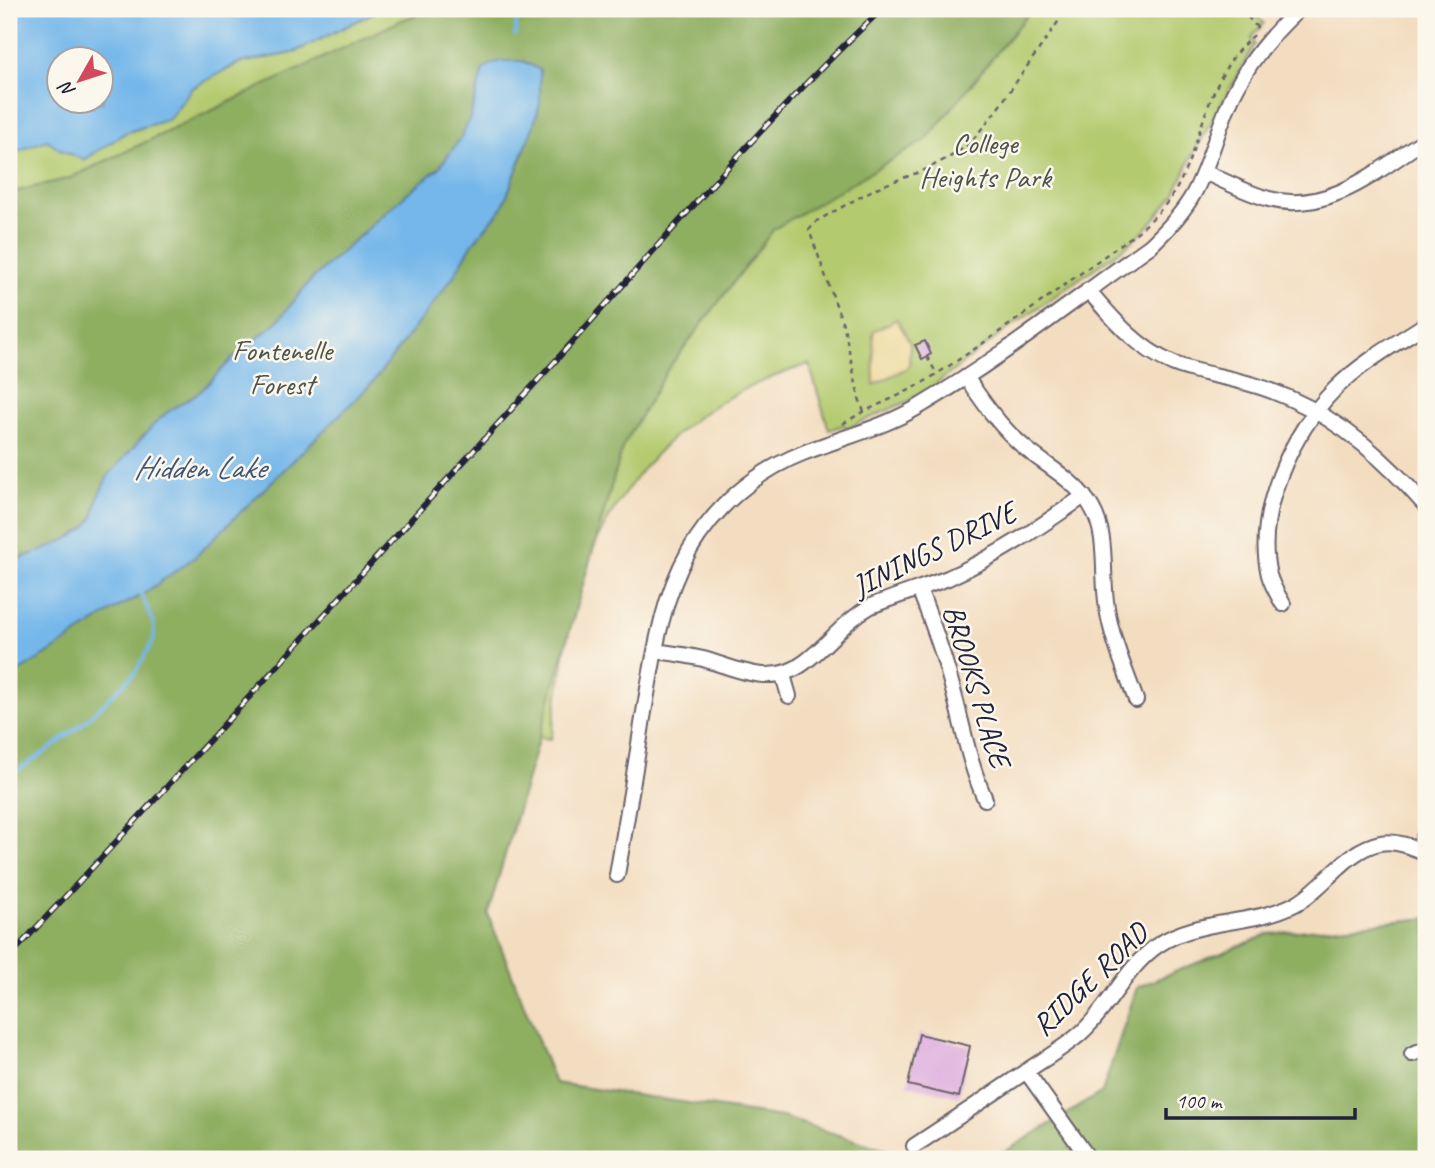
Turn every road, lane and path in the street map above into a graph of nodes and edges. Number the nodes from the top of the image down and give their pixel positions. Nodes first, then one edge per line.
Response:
1 (1067, 9) edge
2 (1241, 9) edge
3 (1299, 9) edge
4 (1426, 139) edge
5 (1204, 172) junction
6 (1088, 290) junction
7 (1426, 324) edge
8 (927, 356) dead end
9 (937, 374) junction
10 (966, 377) junction
11 (1315, 411) junction
12 (1084, 496) junction
13 (1426, 506) edge
14 (919, 589) junction
15 (1283, 604) dead end
16 (654, 651) junction
17 (783, 675) junction
18 (789, 696) dead end
19 (1136, 700) dead end
20 (985, 799) dead end
21 (1426, 831) edge
22 (1423, 852) edge
23 (617, 875) dead end
24 (1426, 1049) edge
25 (1412, 1054) dead end
26 (1026, 1072) junction
27 (915, 1146) dead end
28 (1089, 1159) edge

1 - 9 path
2 - 9 path
3 - 5 street
4 - 5 street
5 - 6 street
6 - 10 street
6 - 11 street
7 - 11 street
8 - 9 path
10 - 12 street
10 - 16 street
11 - 13 street
11 - 15 street
12 - 14 street, JININGS DRIVE
12 - 19 street
14 - 17 street, JININGS DRIVE
14 - 20 street, BROOKS PLACE
16 - 17 street
16 - 23 street
17 - 18 street
21 - 22 street
22 - 26 street, RIDGE ROAD
24 - 25 street
26 - 27 street, RIDGE ROAD
26 - 28 street

